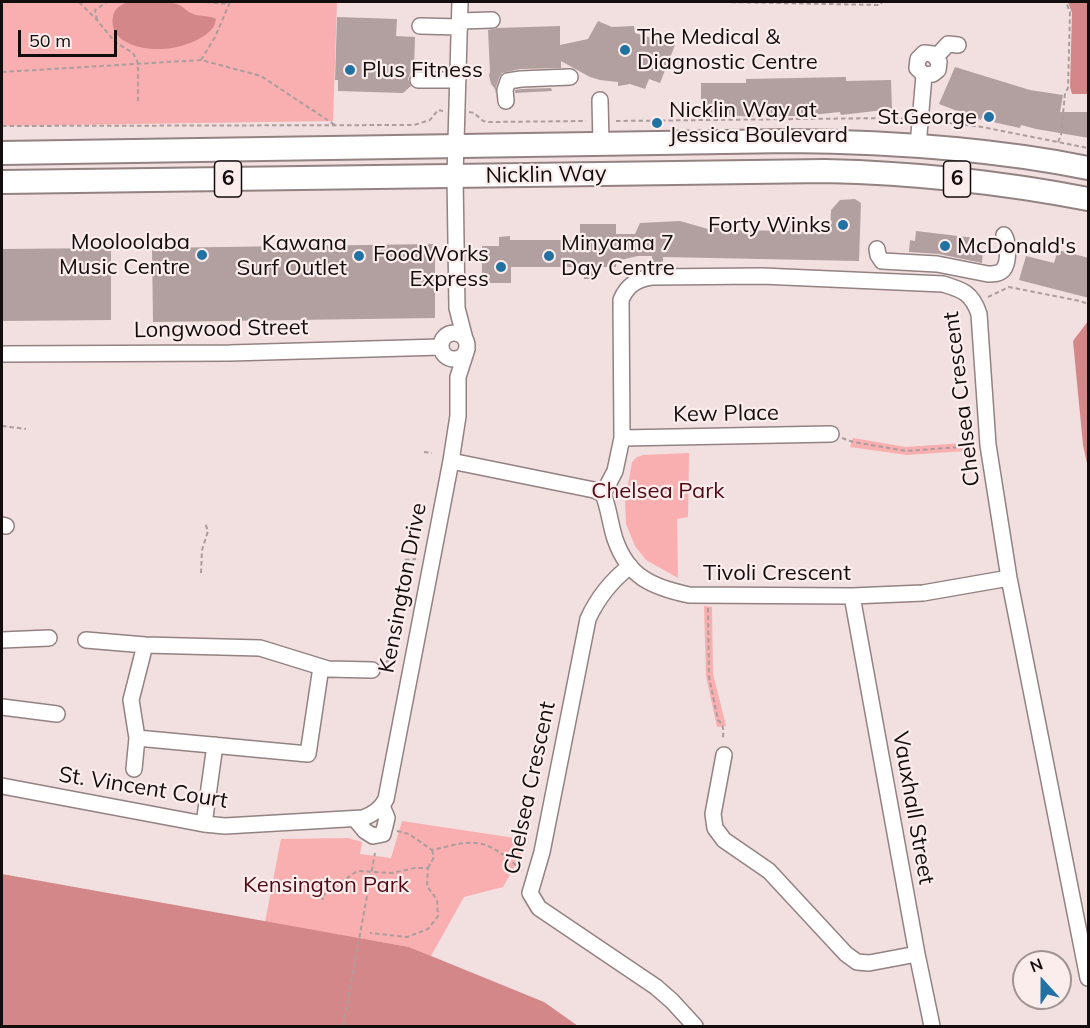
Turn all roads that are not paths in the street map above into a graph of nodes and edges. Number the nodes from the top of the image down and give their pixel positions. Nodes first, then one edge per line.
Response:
1 (460, 2) edge
2 (492, 20) dead end
3 (460, 24) junction
4 (420, 26) dead end
5 (958, 45) dead end
6 (570, 77) dead end
7 (418, 80) dead end
8 (458, 80) junction
9 (600, 100) dead end
10 (506, 101) dead end
11 (601, 144) junction
12 (456, 146) junction
13 (918, 146) junction
14 (2, 153) edge
15 (1089, 168) edge
16 (455, 176) junction
17 (2, 182) edge
18 (1089, 199) edge
19 (1004, 235) dead end
20 (877, 249) dead end
21 (457, 308) junction
22 (466, 344) junction
23 (446, 346) junction
24 (2, 354) edge
25 (458, 377) junction
26 (831, 434) road end
27 (622, 438) junction
28 (451, 462) junction
29 (603, 494) junction
30 (630, 566) junction
31 (1009, 578) junction
32 (852, 596) junction
33 (49, 638) dead end
34 (2, 640) edge
35 (86, 640) dead end
36 (145, 645) junction
37 (321, 667) junction
38 (372, 670) road end
39 (2, 707) edge
40 (57, 714) dead end
41 (137, 738) junction
42 (215, 745) junction
43 (724, 755) road end
44 (134, 769) dead end
45 (2, 786) edge
46 (382, 806) junction
47 (355, 819) junction
48 (204, 824) junction
49 (917, 954) junction
50 (1089, 978) edge
51 (695, 1026) edge
52 (932, 1026) edge

1 - 3 street
2 - 3 street
3 - 4 street
3 - 8 street
5 - 13 street
6 - 10 street
7 - 8 street
8 - 12 street
9 - 11 street
11 - 12 highway, Nicklin Way / 6
11 - 13 highway, Nicklin Way / 6
12 - 14 highway, Nicklin Way / 6
12 - 16 street
13 - 15 highway, Nicklin Way / 6
16 - 17 highway, Nicklin Way / 6
16 - 18 highway, Nicklin Way / 6
16 - 21 street
19 - 20 street
21 - 22 street
21 - 23 street
22 - 23 street
22 - 23 street
22 - 25 street, Kensington Drive
23 - 24 street, Longwood Street
23 - 25 street, Kensington Drive
25 - 28 street, Kensington Drive
26 - 27 street, Kew Place
27 - 29 street, Chelsea Crescent
27 - 31 street, Chelsea Crescent
28 - 29 street
28 - 46 street, Kensington Drive
29 - 30 street, Tivoli Crescent
30 - 32 street, Tivoli Crescent
30 - 51 street, Chelsea Crescent
31 - 32 street, Tivoli Crescent
31 - 50 street, Chelsea Crescent
32 - 49 street, Vauxhall Street
33 - 34 street
35 - 36 street
36 - 37 street
36 - 41 street
37 - 38 street
37 - 42 street
39 - 40 street
41 - 42 street
41 - 44 street
42 - 48 street
43 - 49 street
45 - 48 street, St. Vincent Court
46 - 47 street, St. Vincent Court
46 - 47 street, Kensington Drive
47 - 48 street, St. Vincent Court
49 - 52 street, Vauxhall Street

